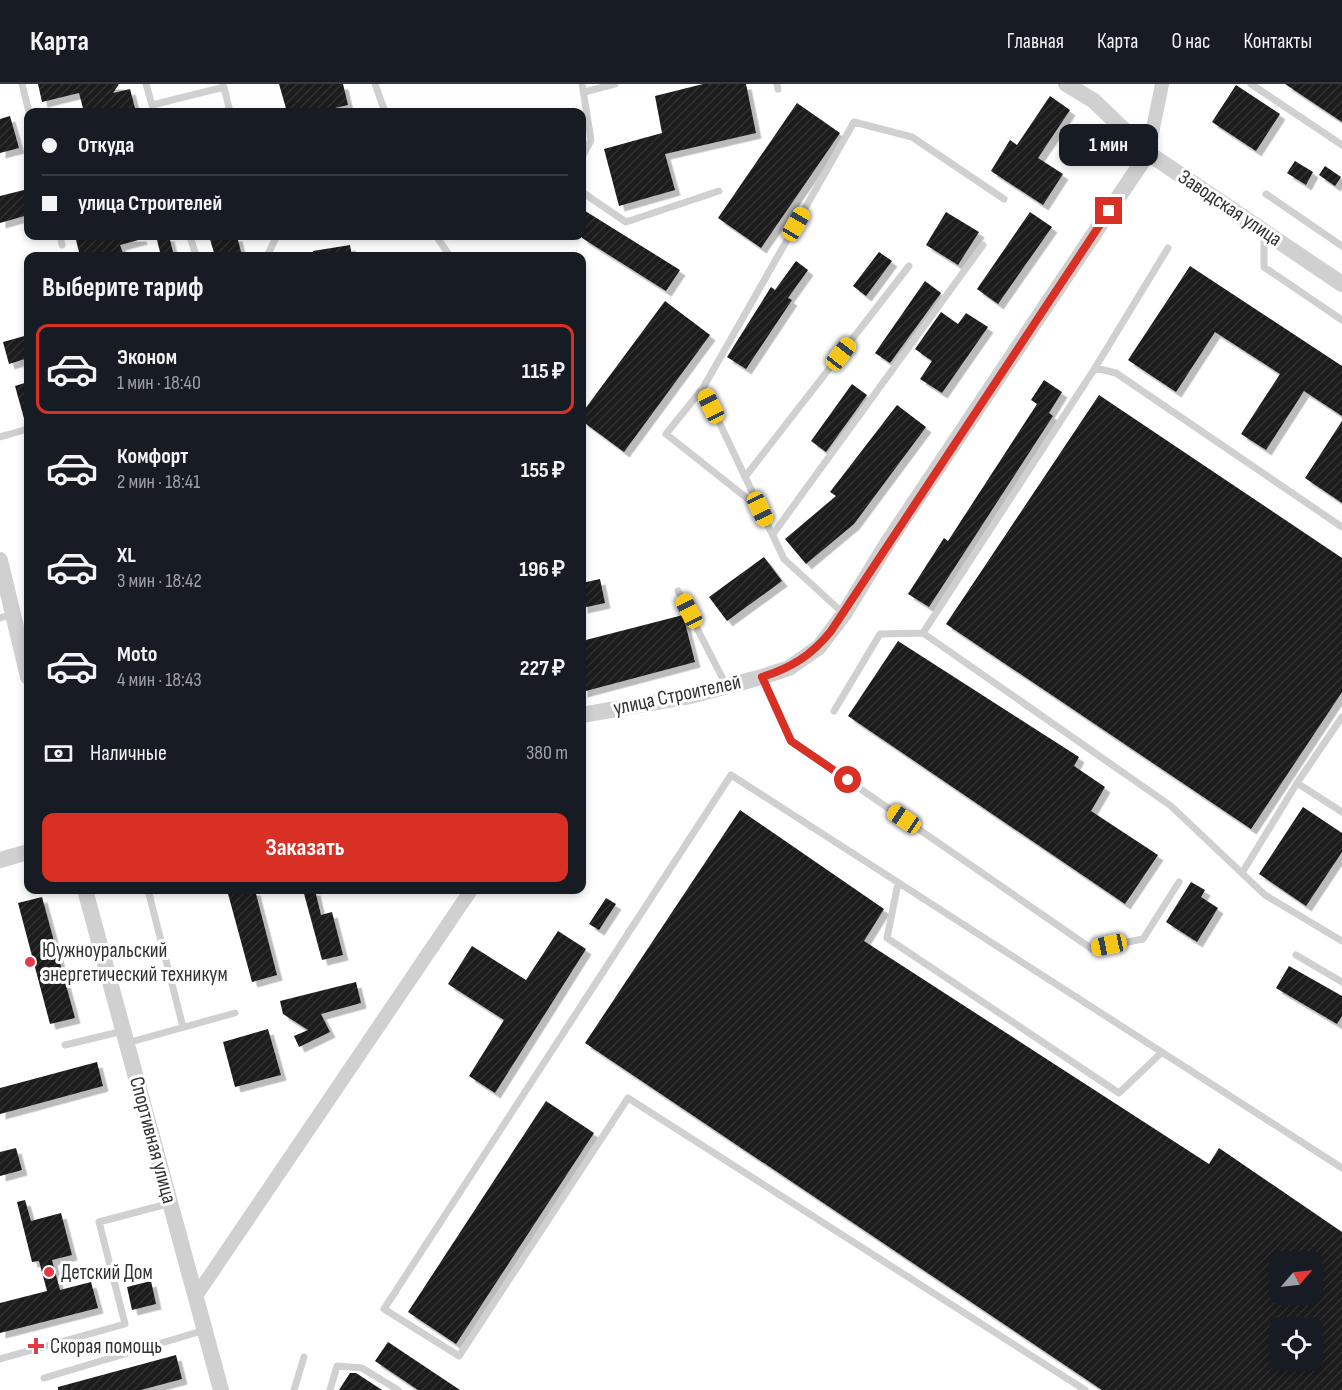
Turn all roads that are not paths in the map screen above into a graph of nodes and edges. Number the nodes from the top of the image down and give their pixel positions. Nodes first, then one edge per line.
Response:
1 (22, 84) edge
2 (146, 84) edge
3 (375, 84) edge
4 (615, 84) edge
5 (1066, 84) edge
6 (1162, 84) edge
7 (1251, 84) edge
8 (583, 88) edge
9 (28, 108) edge
10 (153, 108) edge
11 (156, 108) edge
12 (229, 108) edge
13 (384, 108) edge
14 (1342, 145) edge
15 (586, 149) edge
16 (1148, 153) junction
17 (719, 191) dead end
18 (1266, 194) dead end
19 (586, 195) edge
20 (1004, 200) dead end
21 (1264, 231) junction
22 (61, 240) edge
23 (62, 245) dead end
24 (983, 245) dead end
25 (1342, 246) edge
26 (1168, 248) dead end
27 (909, 267) dead end
28 (1342, 284) edge
29 (1342, 320) edge
30 (1095, 368) junction
31 (703, 388) junction
32 (24, 430) edge
33 (0, 437) edge
34 (745, 477) junction
35 (760, 509) junction
36 (1342, 527) edge
37 (773, 534) junction
38 (0, 560) edge
39 (678, 591) dead end
40 (844, 614) junction
41 (6, 616) edge
42 (923, 633) junction
43 (24, 645) edge
44 (762, 677) junction
45 (727, 687) junction
46 (834, 711) dead end
47 (1342, 717) edge
48 (586, 718) edge
49 (1297, 783) junction
50 (1342, 812) edge
51 (24, 853) edge
52 (0, 860) edge
53 (1242, 873) junction
54 (898, 882) junction
55 (1179, 882) dead end
56 (86, 894) edge
57 (149, 894) edge
58 (468, 894) edge
59 (1342, 941) edge
60 (1296, 955) dead end
61 (1342, 981) edge
62 (235, 1013) dead end
63 (183, 1027) junction
64 (125, 1037) junction
65 (64, 1045) dead end
66 (1161, 1053) junction
67 (1342, 1168) edge
68 (171, 1203) junction
69 (195, 1296) junction
70 (205, 1330) junction
71 (304, 1357) dead end
72 (0, 1359) edge
73 (44, 1378) dead end
74 (221, 1390) edge
75 (294, 1390) edge
76 (330, 1390) edge
77 (398, 1390) edge
78 (1085, 1390) edge

1 - 9 lane
2 - 10 lane
3 - 13 lane
4 - 8 lane
5 - 16 street, Заводская улица
6 - 16 street, улица Строителей
7 - 14 lane
8 - 15 lane
11 - 12 lane
16 - 21 street, Заводская улица
16 - 40 street, улица Строителей
17 - 19 lane
18 - 25 lane
20 - 31 lane
21 - 28 street, Заводская улица
21 - 29 lane
22 - 23 lane
24 - 37 lane
26 - 30 lane
27 - 34 lane
30 - 36 lane
30 - 42 lane
31 - 34 lane
31 - 35 lane
32 - 33 lane
34 - 35 lane
35 - 37 lane
37 - 40 lane
38 - 41 street
39 - 45 lane
40 - 44 street, улица Строителей
41 - 43 street
42 - 46 lane
42 - 53 lane
44 - 45 street, улица Строителей
44 - 55 lane
45 - 48 street, улица Строителей
47 - 49 lane
49 - 50 lane
49 - 53 lane
51 - 52 street
53 - 59 lane
54 - 66 lane
54 - 66 lane
54 - 78 lane
56 - 64 street, Спортивная улица
57 - 63 lane
58 - 69 street
60 - 61 lane
62 - 63 lane
63 - 64 lane
64 - 65 lane
64 - 68 street, Спортивная улица
66 - 67 lane
68 - 69 street, Спортивная улица
68 - 72 lane
69 - 70 street, Спортивная улица
70 - 73 lane
70 - 74 street, Спортивная улица
71 - 75 lane
76 - 77 lane

